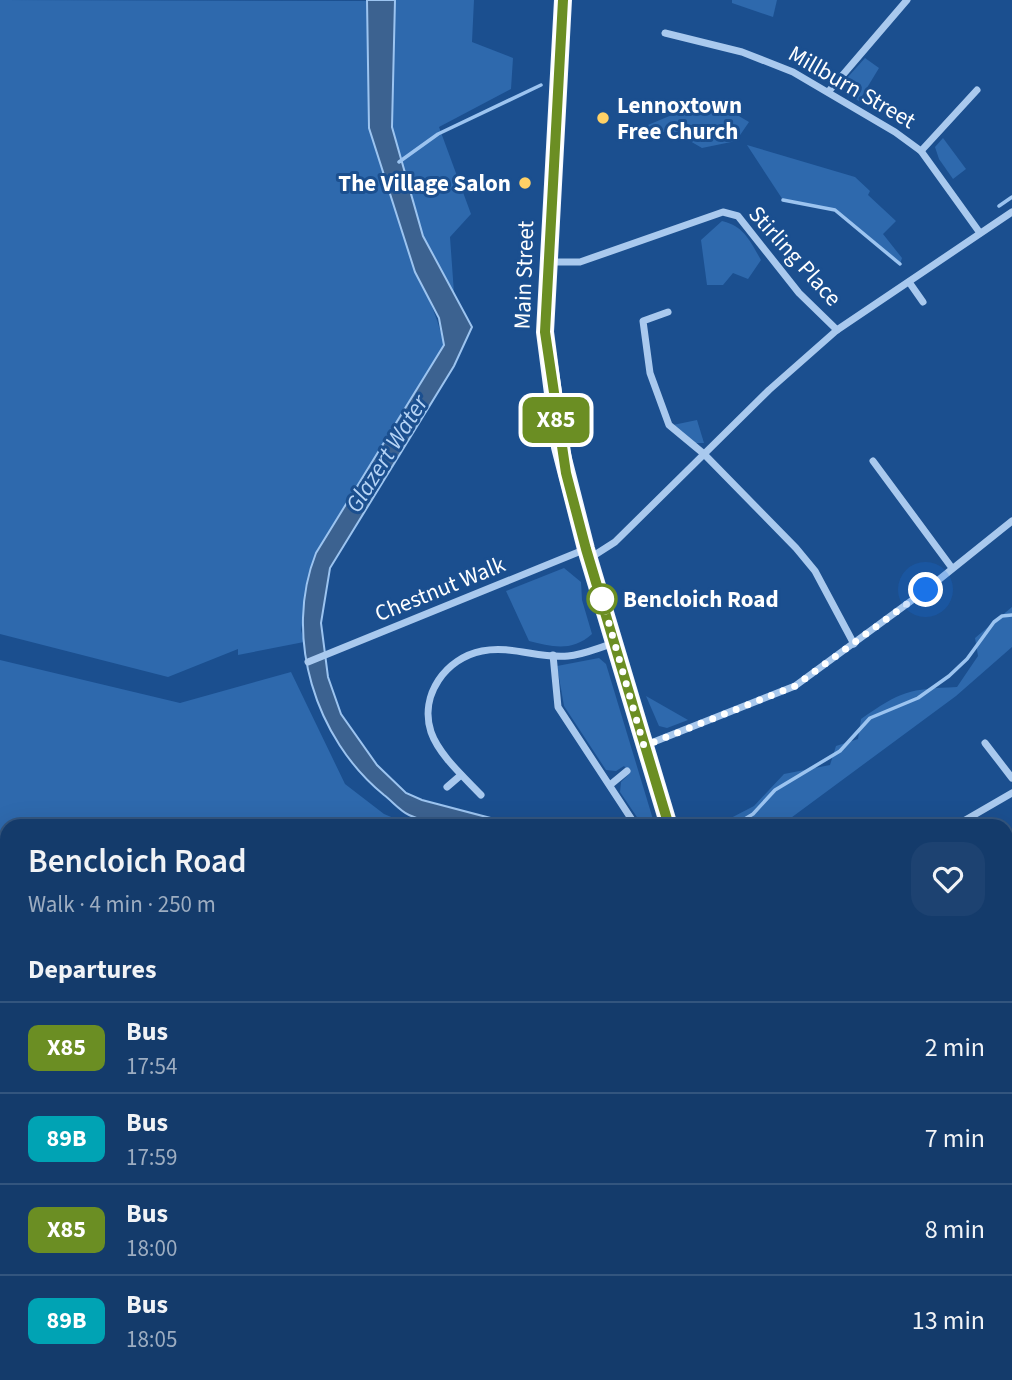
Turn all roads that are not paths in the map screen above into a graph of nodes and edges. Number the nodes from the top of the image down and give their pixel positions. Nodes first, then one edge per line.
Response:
1 (564, 0) edge
2 (907, 0) edge
3 (665, 33) dead end
4 (977, 90) dead end
5 (829, 91) junction
6 (922, 151) junction
7 (1012, 212) edge
8 (980, 233) junction
9 (546, 262) junction
10 (909, 282) junction
11 (923, 302) dead end
12 (668, 312) dead end
13 (836, 330) junction
14 (704, 454) junction
15 (873, 461) dead end
16 (1012, 521) edge
17 (587, 554) junction
18 (952, 568) junction
19 (615, 642) junction
20 (854, 644) junction
21 (552, 654) junction
22 (308, 662) dead end
23 (985, 743) dead end
24 (644, 746) junction
25 (627, 771) dead end
26 (461, 775) junction
27 (1012, 778) edge
28 (610, 785) junction
29 (447, 787) dead end
30 (1012, 793) edge
31 (481, 795) dead end
32 (632, 819) edge
33 (667, 819) edge
34 (967, 819) edge

1 - 9 main road, Main Street
2 - 5 street
3 - 5 street, Millburn Street
4 - 6 street
5 - 6 street, Millburn Street
6 - 8 street, Millburn Street
7 - 8 street
8 - 10 street
9 - 13 street, Stirling Place
9 - 17 main road, Main Street
10 - 11 street
10 - 13 street
12 - 14 street
13 - 14 street
14 - 17 street
14 - 20 street
15 - 18 street
16 - 18 street
17 - 19 main road, Main Street
17 - 22 street, Chestnut Walk
18 - 20 street
19 - 21 street
19 - 24 main road, Main Street
20 - 24 street
21 - 26 street
21 - 28 street
23 - 27 street
24 - 33 main road, Main Street
25 - 28 street
26 - 29 street
26 - 31 street
28 - 32 street
30 - 34 street

